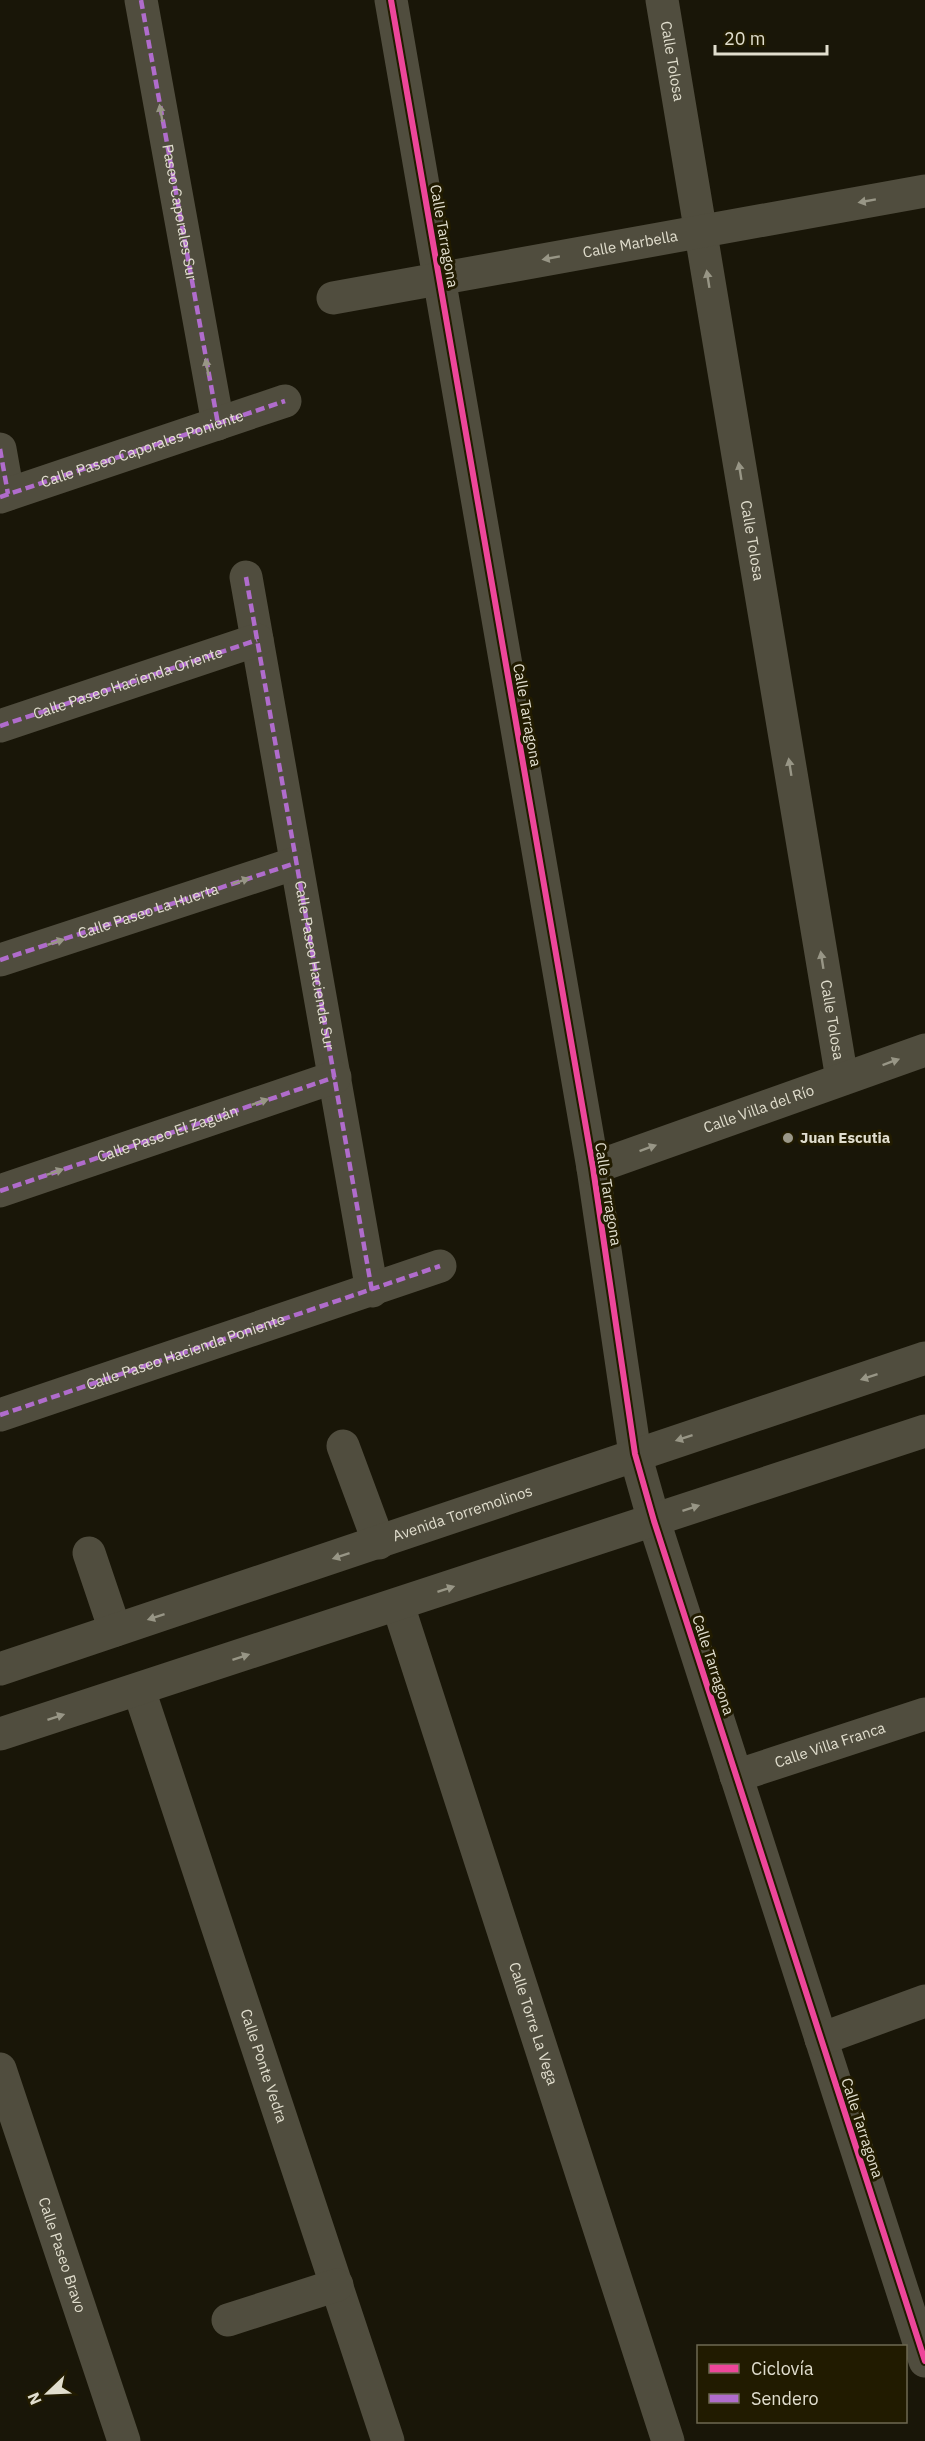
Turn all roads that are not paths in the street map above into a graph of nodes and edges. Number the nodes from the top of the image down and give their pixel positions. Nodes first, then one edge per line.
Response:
1 (141, 0) edge
2 (391, 0) edge
3 (662, 0) edge
4 (925, 191) edge
5 (700, 231) junction
6 (439, 278) junction
7 (333, 298) dead end
8 (285, 401) dead end
9 (218, 424) junction
10 (0, 449) edge
11 (4, 495) edge
12 (246, 577) dead end
13 (257, 640) junction
14 (0, 726) edge
15 (296, 863) junction
16 (0, 960) edge
17 (925, 1050) edge
18 (335, 1077) junction
19 (842, 1079) junction
20 (593, 1168) junction
21 (0, 1191) edge
22 (440, 1266) dead end
23 (372, 1291) junction
24 (925, 1358) edge
25 (0, 1415) edge
26 (925, 1431) edge
27 (343, 1446) dead end
28 (635, 1454) junction
29 (654, 1521) junction
30 (379, 1544) junction
31 (89, 1553) dead end
32 (398, 1605) junction
33 (115, 1630) junction
34 (0, 1669) edge
35 (139, 1690) junction
36 (925, 1713) edge
37 (0, 1734) edge
38 (736, 1776) junction
39 (925, 2001) edge
40 (821, 2039) junction
41 (0, 2069) edge
42 (337, 2285) junction
43 (913, 2286) edge
44 (228, 2320) dead end
45 (925, 2361) edge
46 (124, 2441) edge
47 (388, 2441) edge
48 (668, 2441) edge

9 -> 1 street, Paseo Caporales Sur
2 - 6 street, Calle Tarragona
3 - 5 street, Calle Tolosa
4 -> 5 street, Calle Marbella
5 -> 6 street, Calle Marbella
19 -> 5 street, Calle Tolosa
6 - 7 street, Calle Marbella
6 - 20 street, Calle Tarragona
8 - 9 street, Calle Paseo Caporales Poniente
9 - 11 street, Calle Paseo Caporales Poniente
10 - 11 street
12 - 13 street, Calle Paseo Hacienda Sur
13 - 14 street, Calle Paseo Hacienda Oriente
13 - 15 street, Calle Paseo Hacienda Sur
16 -> 15 street, Calle Paseo La Huerta
15 - 18 street, Calle Paseo Hacienda Sur
19 -> 17 street, Calle Villa del Río
21 -> 18 street, Calle Paseo El Zaguán
18 - 23 street, Calle Paseo Hacienda Sur
20 -> 19 street, Calle Villa del Río
20 - 28 street, Calle Tarragona
22 - 23 street, Calle Paseo Hacienda Poniente
23 - 25 street, Calle Paseo Hacienda Poniente
24 -> 28 street, Avenida Torremolinos
29 -> 26 street
27 - 30 street
28 - 29 street, Calle Tarragona
28 - 30 street, Avenida Torremolinos
32 -> 29 street
29 - 38 street, Calle Tarragona
30 -> 33 street, Avenida Torremolinos
31 - 33 street
35 -> 32 street
32 - 48 street, Calle Torre La Vega
33 - 34 street, Avenida Torremolinos
37 -> 35 street
35 - 42 street, Calle Ponte Vedra
36 - 38 street, Calle Villa Franca
38 - 40 street, Calle Tarragona
39 - 40 street
40 - 43 street, Calle Tarragona
41 - 46 street, Calle Paseo Bravo
42 - 44 street
42 - 47 street, Calle Ponte Vedra
43 - 45 street, Calle Tarragona

